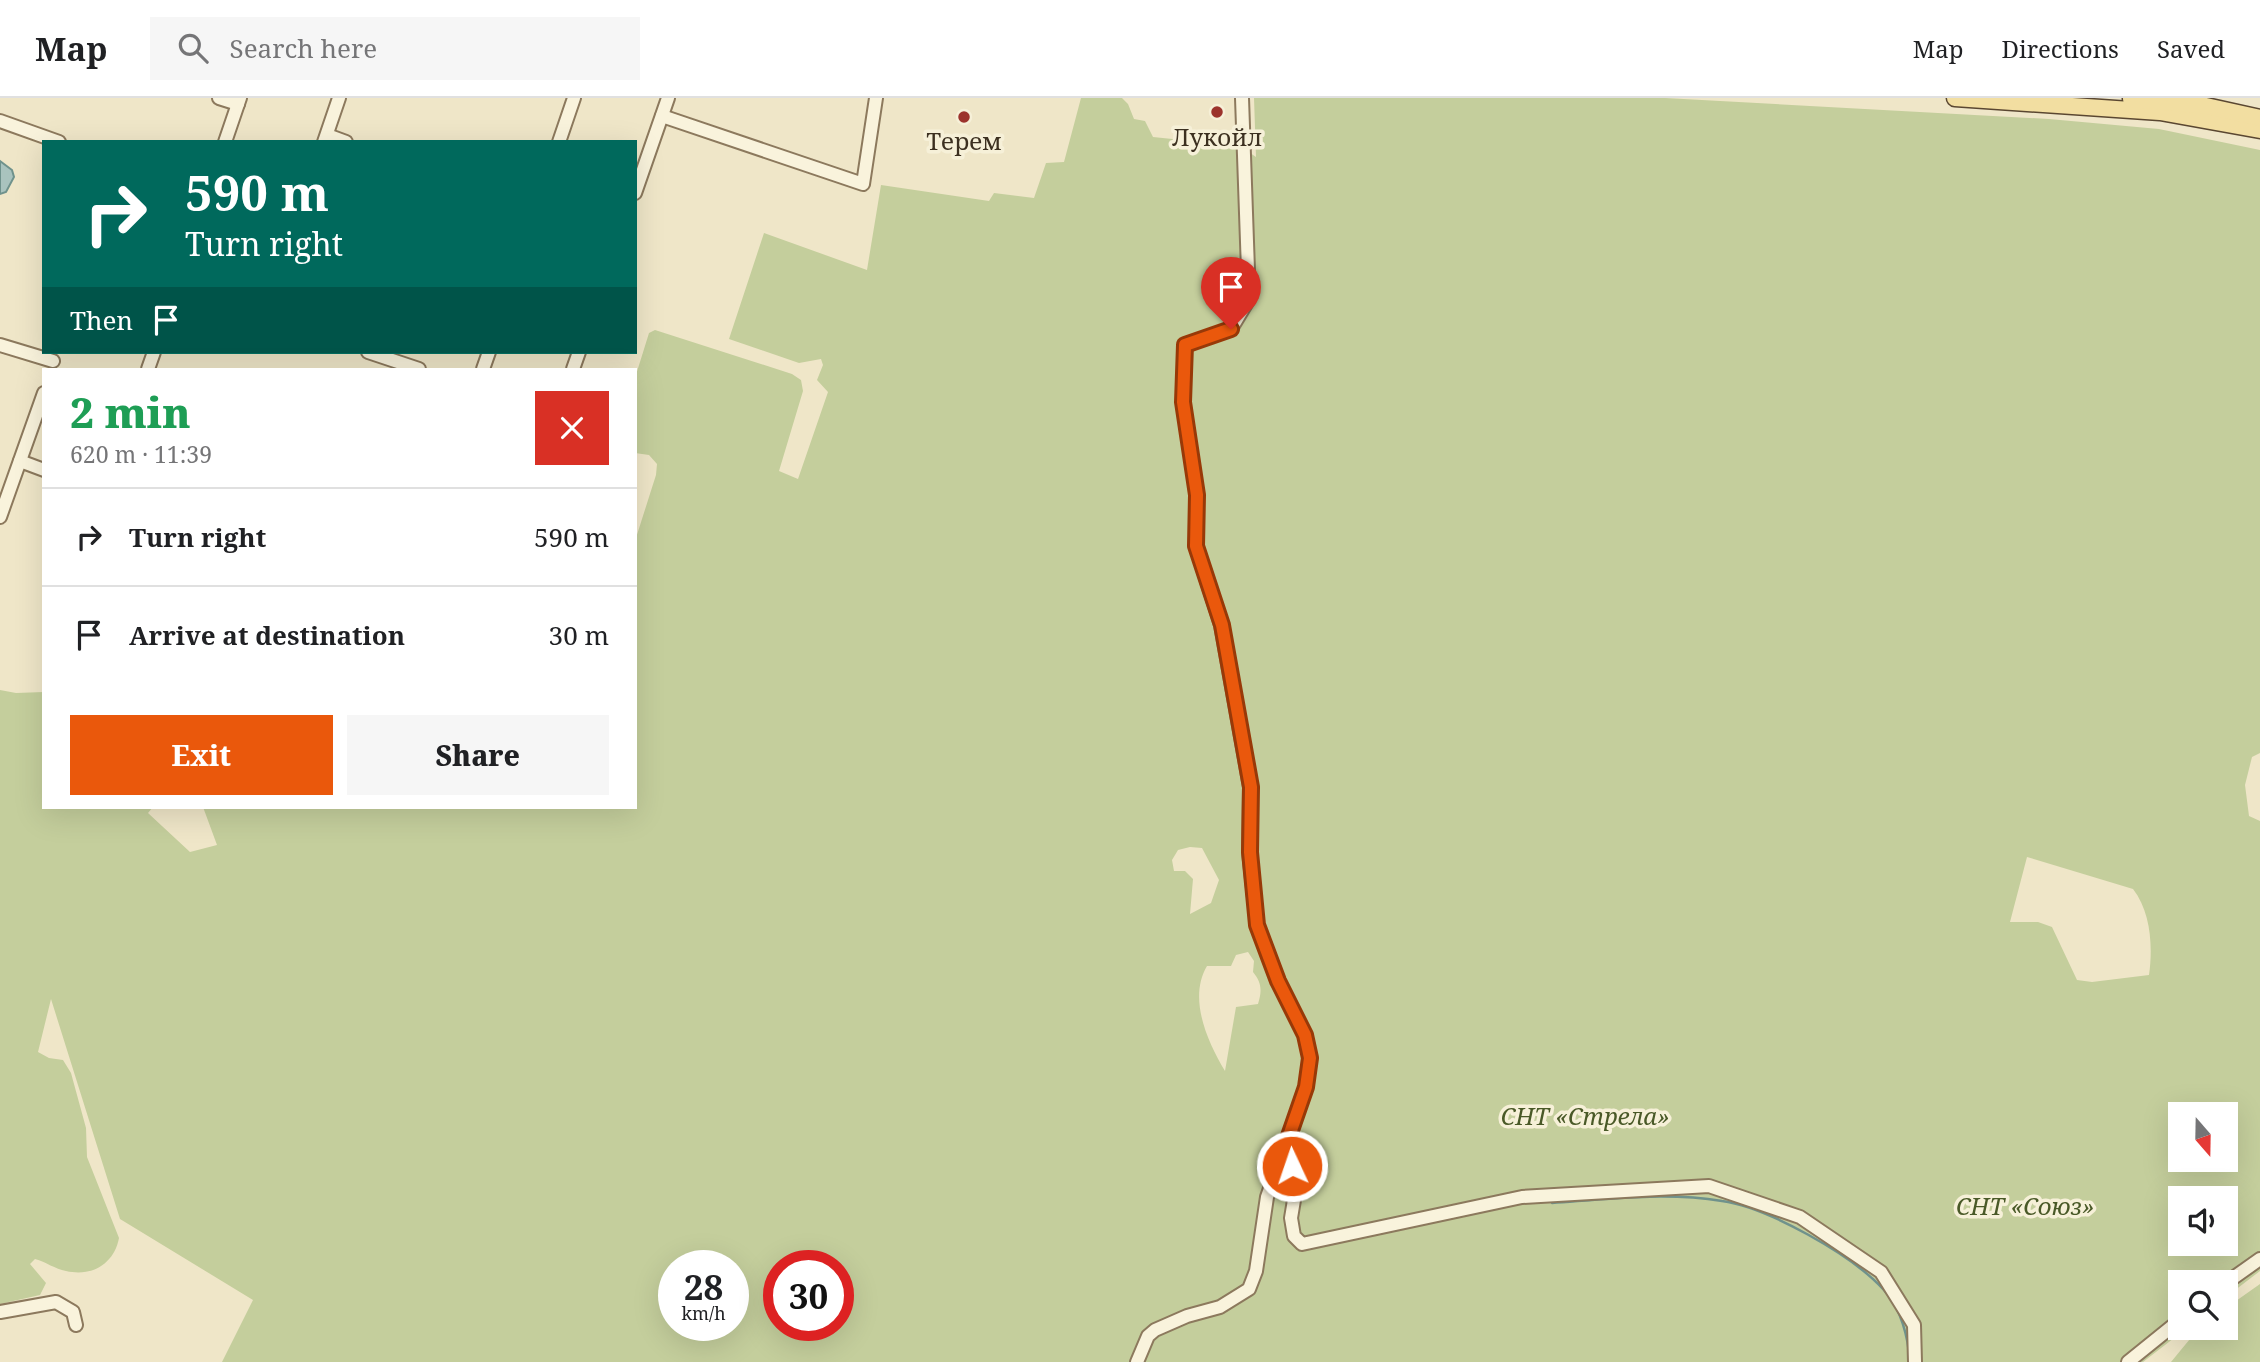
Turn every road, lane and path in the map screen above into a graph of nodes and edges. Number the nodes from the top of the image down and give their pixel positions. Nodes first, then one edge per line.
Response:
1 (219, 98) edge
2 (339, 98) edge
3 (574, 98) edge
4 (668, 98) edge
5 (876, 98) edge
6 (1242, 98) edge
7 (1955, 98) edge
8 (2124, 98) edge
9 (239, 101) edge
10 (662, 116) junction
11 (2260, 118) edge
12 (0, 121) edge
13 (2260, 130) edge
14 (326, 139) edge
15 (53, 140) edge
16 (226, 140) edge
17 (560, 140) edge
18 (637, 188) edge
19 (0, 345) edge
20 (374, 354) edge
21 (54, 361) edge
22 (416, 368) edge
23 (42, 399) edge
24 (20, 461) junction
25 (42, 469) edge
26 (0, 517) edge
27 (1289, 1136) junction
28 (2260, 1259) edge
29 (2238, 1275) edge
30 (0, 1312) edge
31 (76, 1325) dead end
32 (2168, 1330) edge
33 (1137, 1362) edge
34 (1915, 1362) edge
35 (2129, 1362) edge

1 - 9 street
2 - 14 street
3 - 17 street
4 - 10 street
5 - 10 street
6 - 27 street
7 - 13 main road
8 - 11 main road
9 - 16 street
10 - 18 street
12 - 15 street
19 - 21 street
20 - 22 street
23 - 24 street
24 - 25 street
24 - 26 street
27 - 33 street
27 - 34 street
28 - 29 street
30 - 31 street
32 - 35 street

